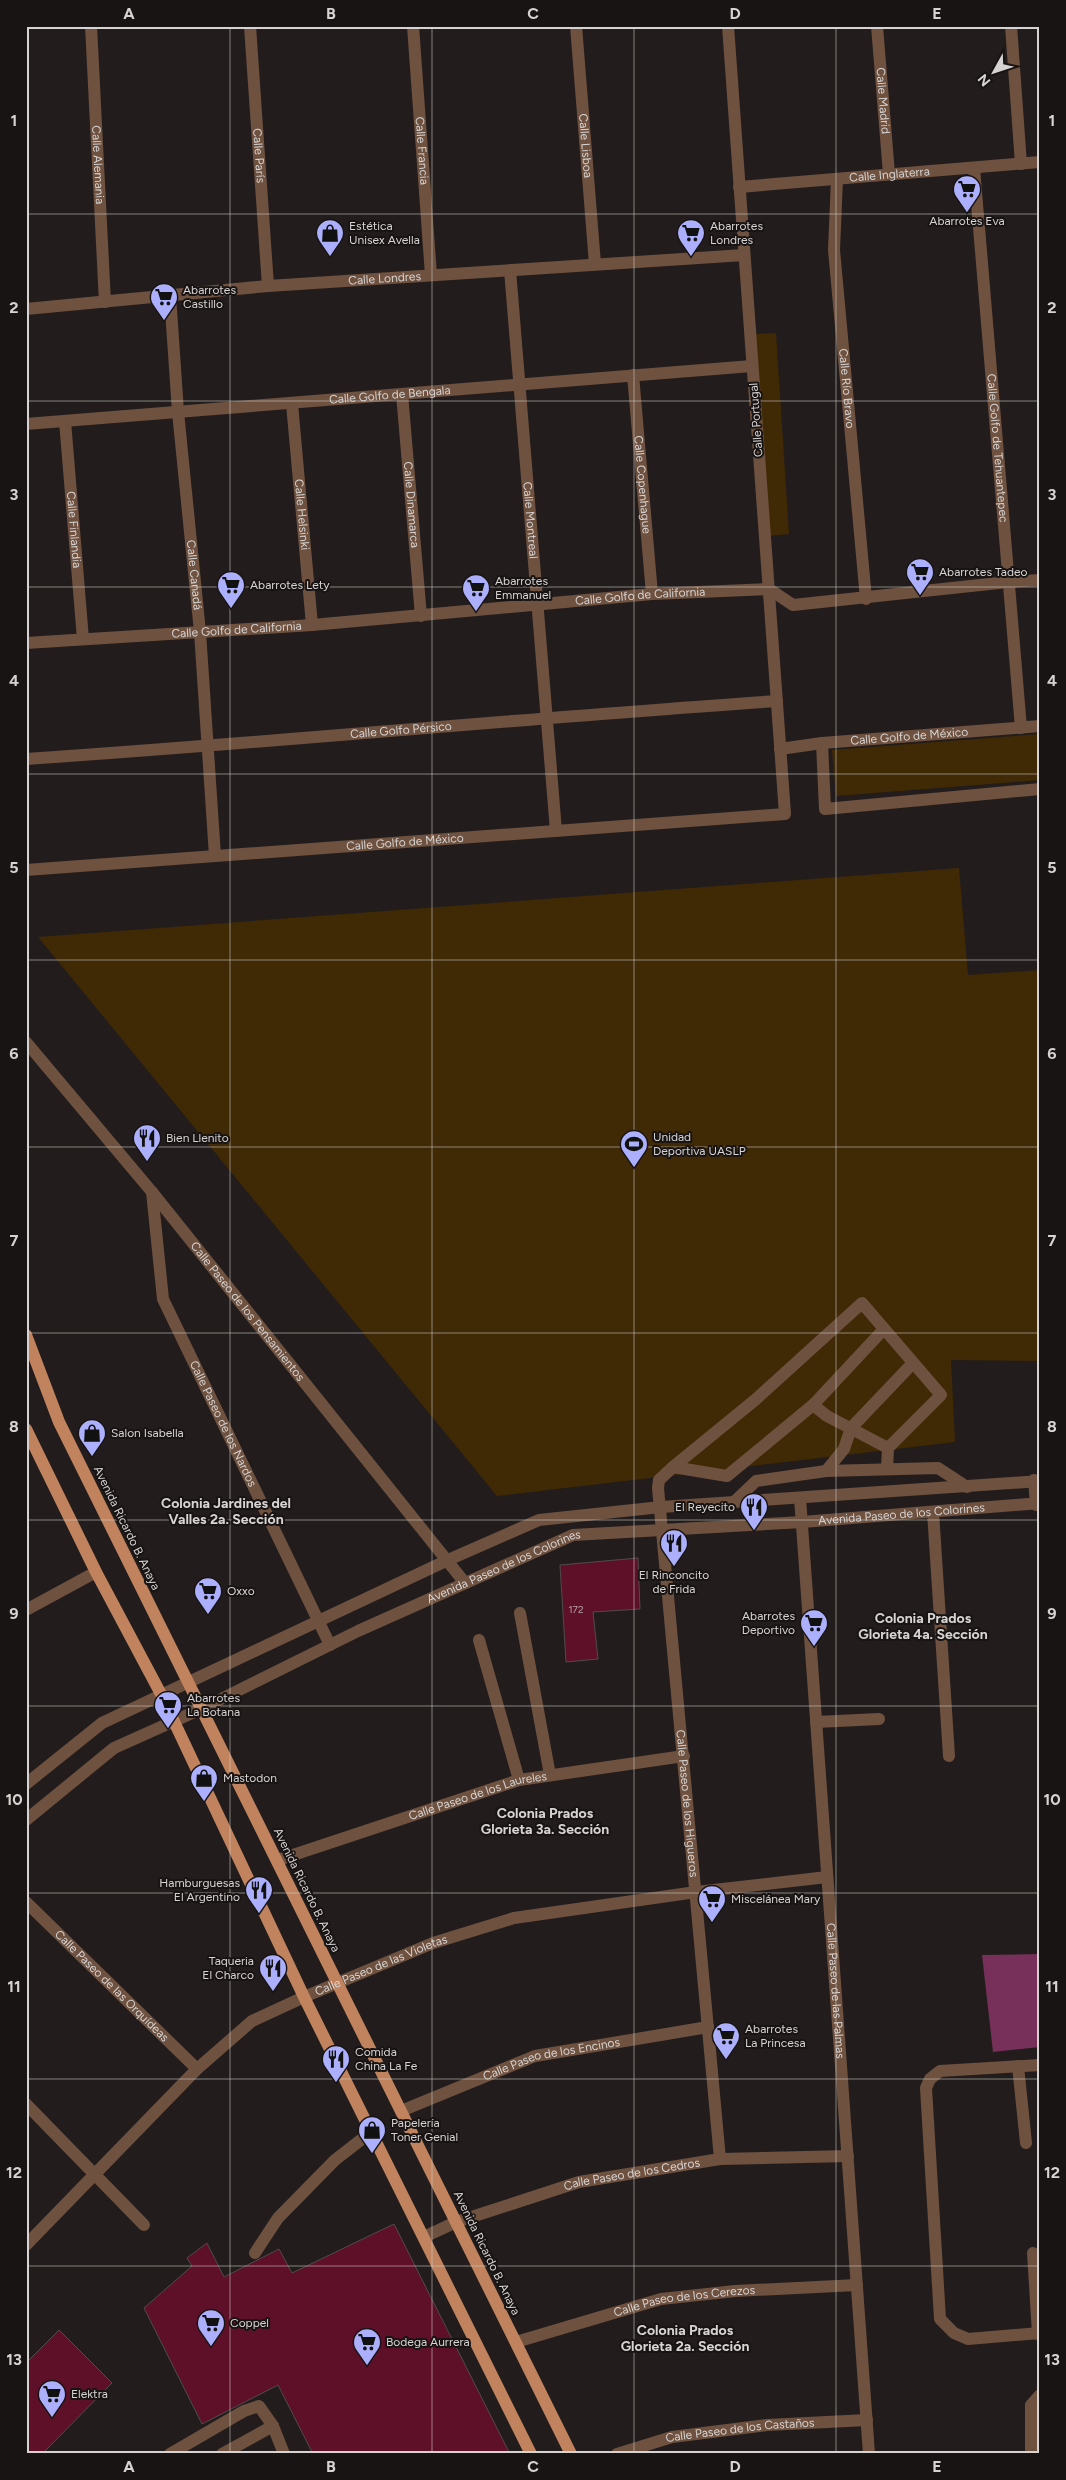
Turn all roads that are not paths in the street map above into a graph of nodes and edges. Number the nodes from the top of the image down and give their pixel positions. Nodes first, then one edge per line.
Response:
1 (91, 26) edge
2 (250, 26) edge
3 (413, 26) edge
4 (576, 26) edge
5 (728, 26) edge
6 (877, 26) edge
7 (1011, 26) edge
8 (1040, 162) edge
9 (1021, 164) junction
10 (974, 168) junction
11 (889, 174) junction
12 (837, 179) junction
13 (740, 186) junction
14 (744, 255) junction
15 (595, 264) junction
16 (510, 270) junction
17 (431, 275) junction
18 (268, 286) junction
19 (170, 295) junction
20 (105, 302) junction
21 (26, 309) edge
22 (752, 366) junction
23 (633, 375) junction
24 (519, 384) junction
25 (402, 394) junction
26 (292, 404) junction
27 (178, 412) junction
28 (65, 421) junction
29 (26, 424) edge
30 (1040, 580) edge
31 (1008, 582) junction
32 (768, 589) junction
33 (652, 594) junction
34 (866, 599) junction
35 (537, 605) junction
36 (421, 616) junction
37 (312, 626) junction
38 (200, 632) junction
39 (83, 639) junction
40 (26, 643) edge
41 (777, 701) junction
42 (546, 717) junction
43 (1040, 726) edge
44 (1021, 728) junction
45 (822, 743) junction
46 (208, 747) junction
47 (780, 749) junction
48 (26, 759) edge
49 (1040, 789) edge
50 (785, 814) joint
51 (556, 831) junction
52 (215, 856) junction
53 (26, 870) edge
54 (26, 1042) edge
55 (152, 1192) junction
56 (884, 1329) junction
57 (26, 1335) edge
58 (913, 1363) junction
59 (813, 1405) junction
60 (851, 1428) junction
61 (28, 1435) edge
62 (888, 1448) junction
63 (673, 1467) junction
64 (887, 1469) junction
65 (826, 1472) junction
66 (1037, 1480) edge
67 (1000, 1484) junction
68 (967, 1487) junction
69 (800, 1498) junction
70 (734, 1502) junction
71 (1038, 1504) edge
72 (661, 1507) junction
73 (1002, 1507) junction
74 (933, 1512) junction
75 (802, 1522) junction
76 (663, 1529) junction
77 (448, 1560) junction
78 (96, 1572) junction
79 (465, 1583) junction
80 (26, 1610) edge
81 (520, 1613) dead end
82 (319, 1620) junction
83 (480, 1640) dead end
84 (330, 1645) junction
85 (188, 1682) junction
86 (162, 1696) junction
87 (201, 1709) junction
88 (879, 1719) dead end
89 (173, 1720) junction
90 (816, 1722) junction
91 (684, 1756) junction
92 (949, 1756) dead end
93 (550, 1775) junction
94 (519, 1780) junction
95 (26, 1784) edge
96 (26, 1820) edge
97 (278, 1860) junction
98 (827, 1877) junction
99 (696, 1892) junction
100 (26, 1902) edge
101 (338, 1983) junction
102 (304, 1997) junction
103 (708, 2027) junction
104 (1040, 2065) edge
105 (1018, 2066) junction
106 (197, 2069) junction
107 (26, 2104) edge
108 (401, 2111) junction
109 (371, 2132) junction
110 (1026, 2143) dead end
111 (848, 2156) junction
112 (720, 2159) junction
113 (95, 2174) junction
114 (456, 2222) junction
115 (144, 2225) dead end
116 (424, 2237) junction
117 (26, 2245) edge
118 (255, 2253) dead end
119 (1033, 2253) dead end
120 (857, 2285) junction
121 (1039, 2333) edge
122 (516, 2342) junction
123 (1040, 2395) edge
124 (867, 2420) junction
125 (272, 2426) junction
126 (170, 2454) edge
127 (222, 2454) edge
128 (284, 2454) edge
129 (531, 2454) edge
130 (571, 2454) edge
131 (618, 2454) edge
132 (869, 2454) edge
133 (1031, 2454) edge

1 - 20 street, Calle Alemania
2 - 18 street, Calle París
3 - 17 street, Calle Francia
4 - 15 street, Calle Lisboa
5 - 13 street, Calle Portugal
6 - 11 street, Calle Madrid
7 - 9 street
8 - 9 street, Calle Inglaterra
9 - 10 street, Calle Inglaterra
10 - 11 street, Calle Inglaterra
10 - 31 street, Calle Golfo de Tehuantepec
11 - 12 street, Calle Inglaterra
12 - 13 street, Calle Inglaterra
12 - 34 street, Calle Río Bravo
13 - 14 street, Calle Portugal
14 - 15 street, Calle Londres
14 - 22 street, Calle Portugal
15 - 16 street, Calle Londres
16 - 17 street, Calle Londres
16 - 24 street, Calle Montreal
17 - 18 street, Calle Londres
18 - 19 street, Calle Londres
19 - 20 street, Calle Londres
19 - 27 street, Calle Canadá
20 - 21 street, Calle Londres
22 - 23 street, Calle Golfo de Bengala
22 - 32 street, Calle Portugal
23 - 24 street, Calle Golfo de Bengala
23 - 33 street, Calle Copenhague
24 - 25 street, Calle Golfo de Bengala
24 - 35 street, Calle Montreal
25 - 26 street, Calle Golfo de Bengala
25 - 36 street, Calle Dinamarca
26 - 27 street, Calle Golfo de Bengala
26 - 37 street, Calle Helsinki
27 - 28 street, Calle Golfo de Bengala
27 - 38 street, Calle Canadá
28 - 29 street, Calle Golfo de Bengala
28 - 39 street, Calle Finlandia
30 - 31 street
31 - 34 street
31 - 44 street, Calle Golfo de Tehuantepec
32 - 33 street, Calle Golfo de California
32 - 34 street
32 - 41 street, Calle Portugal
33 - 35 street, Calle Golfo de California
35 - 36 street, Calle Golfo de California
35 - 42 street, Calle Montreal
36 - 37 street, Calle Golfo de California
37 - 38 street, Calle Golfo de California
38 - 39 street, Calle Golfo de California
38 - 46 street, Calle Canadá
39 - 40 street, Calle Golfo de California
41 - 42 street, Calle Golfo Pérsico
41 - 47 street, Calle Portugal
42 - 46 street, Calle Golfo Pérsico
42 - 51 street, Calle Montreal
43 - 44 street, Calle Golfo de México
44 - 45 street, Calle Golfo de México
45 - 47 street, Calle Golfo de México
45 - 49 street
46 - 48 street, Calle Golfo Pérsico
46 - 52 street, Calle Canadá
47 - 50 street, Calle Portugal
50 - 51 street, Calle Golfo de México
51 - 52 street, Calle Golfo de México
52 - 53 street, Calle Golfo de México
54 - 55 street, Calle Paseo de los Pensamientos
55 - 77 street, Calle Paseo de los Pensamientos
55 - 82 street, Calle Paseo de los Nardos
56 - 58 street
56 - 59 street
56 - 63 street
57 - 85 main road, Avenida Ricardo B. Anaya
58 - 60 street
58 - 62 street
59 - 60 street
59 - 63 street
60 - 62 street
60 - 65 street
61 - 78 main road
62 - 64 street
63 - 72 street, Calle Paseo de los Higueros
64 - 65 street
64 - 68 street
65 - 70 street
66 - 67 street, Avenida Paseo de los Colorines
66 - 71 street
67 - 68 street, Avenida Paseo de los Colorines
67 - 73 street
68 - 69 street, Avenida Paseo de los Colorines
69 - 70 street, Avenida Paseo de los Colorines
69 - 75 street, Calle Paseo de las Palmas
70 - 72 street, Avenida Paseo de los Colorines
71 - 73 street, Avenida Paseo de los Colorines
72 - 76 street, Calle Paseo de los Higueros
72 - 77 street, Avenida Paseo de los Colorines
73 - 74 street, Avenida Paseo de los Colorines
74 - 75 street, Avenida Paseo de los Colorines
74 - 92 street
75 - 76 street, Avenida Paseo de los Colorines
75 - 90 street, Calle Paseo de las Palmas
76 - 79 street, Avenida Paseo de los Colorines
76 - 91 street, Calle Paseo de los Higueros
77 - 79 street, Calle Paseo de los Pensamientos
77 - 82 street, Avenida Paseo de los Colorines
78 - 80 street
78 - 86 main road
79 - 84 street, Avenida Paseo de los Colorines
81 - 93 street
82 - 84 street, Calle Paseo de los Nardos
82 - 85 street, Avenida Paseo de los Colorines
83 - 94 street
84 - 87 street, Avenida Paseo de los Colorines
85 - 86 street, Avenida Paseo de los Colorines
85 - 87 main road, Avenida Ricardo B. Anaya
86 - 89 main road
86 - 95 street, Avenida Paseo de los Colorines
87 - 89 street, Avenida Paseo de los Colorines
87 - 97 main road, Avenida Ricardo B. Anaya
88 - 90 street
89 - 96 street, Avenida Paseo de los Colorines
89 - 102 main road
90 - 98 street, Calle Paseo de las Palmas
91 - 93 street, Calle Paseo de los Laureles
91 - 99 street, Calle Paseo de los Higueros
93 - 94 street, Calle Paseo de los Laureles
94 - 97 street, Calle Paseo de los Laureles
97 - 101 main road, Avenida Ricardo B. Anaya
98 - 99 street, Calle Paseo de las Violetas
98 - 111 street, Calle Paseo de las Palmas
99 - 101 street, Calle Paseo de las Violetas
99 - 103 street, Calle Paseo de los Higueros
100 - 106 street, Calle Paseo de las Orquídeas
101 - 102 street, Calle Paseo de las Violetas
101 - 108 main road, Avenida Ricardo B. Anaya
102 - 106 street, Calle Paseo de las Violetas
102 - 109 main road
103 - 108 street, Calle Paseo de los Encinos
103 - 112 street, Calle Paseo de los Higueros
104 - 105 street
105 - 110 street
105 - 121 street
106 - 113 street, Calle Paseo de las Violetas
107 - 113 street
108 - 114 main road, Avenida Ricardo B. Anaya
109 - 116 main road
109 - 118 street
111 - 112 street, Calle Paseo de los Cedros
111 - 120 street, Calle Paseo de las Palmas
112 - 114 street, Calle Paseo de los Cedros
113 - 115 street
113 - 117 street, Calle Paseo de las Violetas
114 - 116 street, Calle Paseo de los Cedros
114 - 122 main road, Avenida Ricardo B. Anaya
116 - 129 main road
119 - 121 street
120 - 122 street, Calle Paseo de los Cerezos
120 - 124 street, Calle Paseo de las Palmas
122 - 130 main road, Avenida Ricardo B. Anaya
123 - 133 street
124 - 131 street, Calle Paseo de los Castaños
124 - 132 street, Calle Paseo de las Palmas
125 - 126 street
125 - 127 street
125 - 128 street

